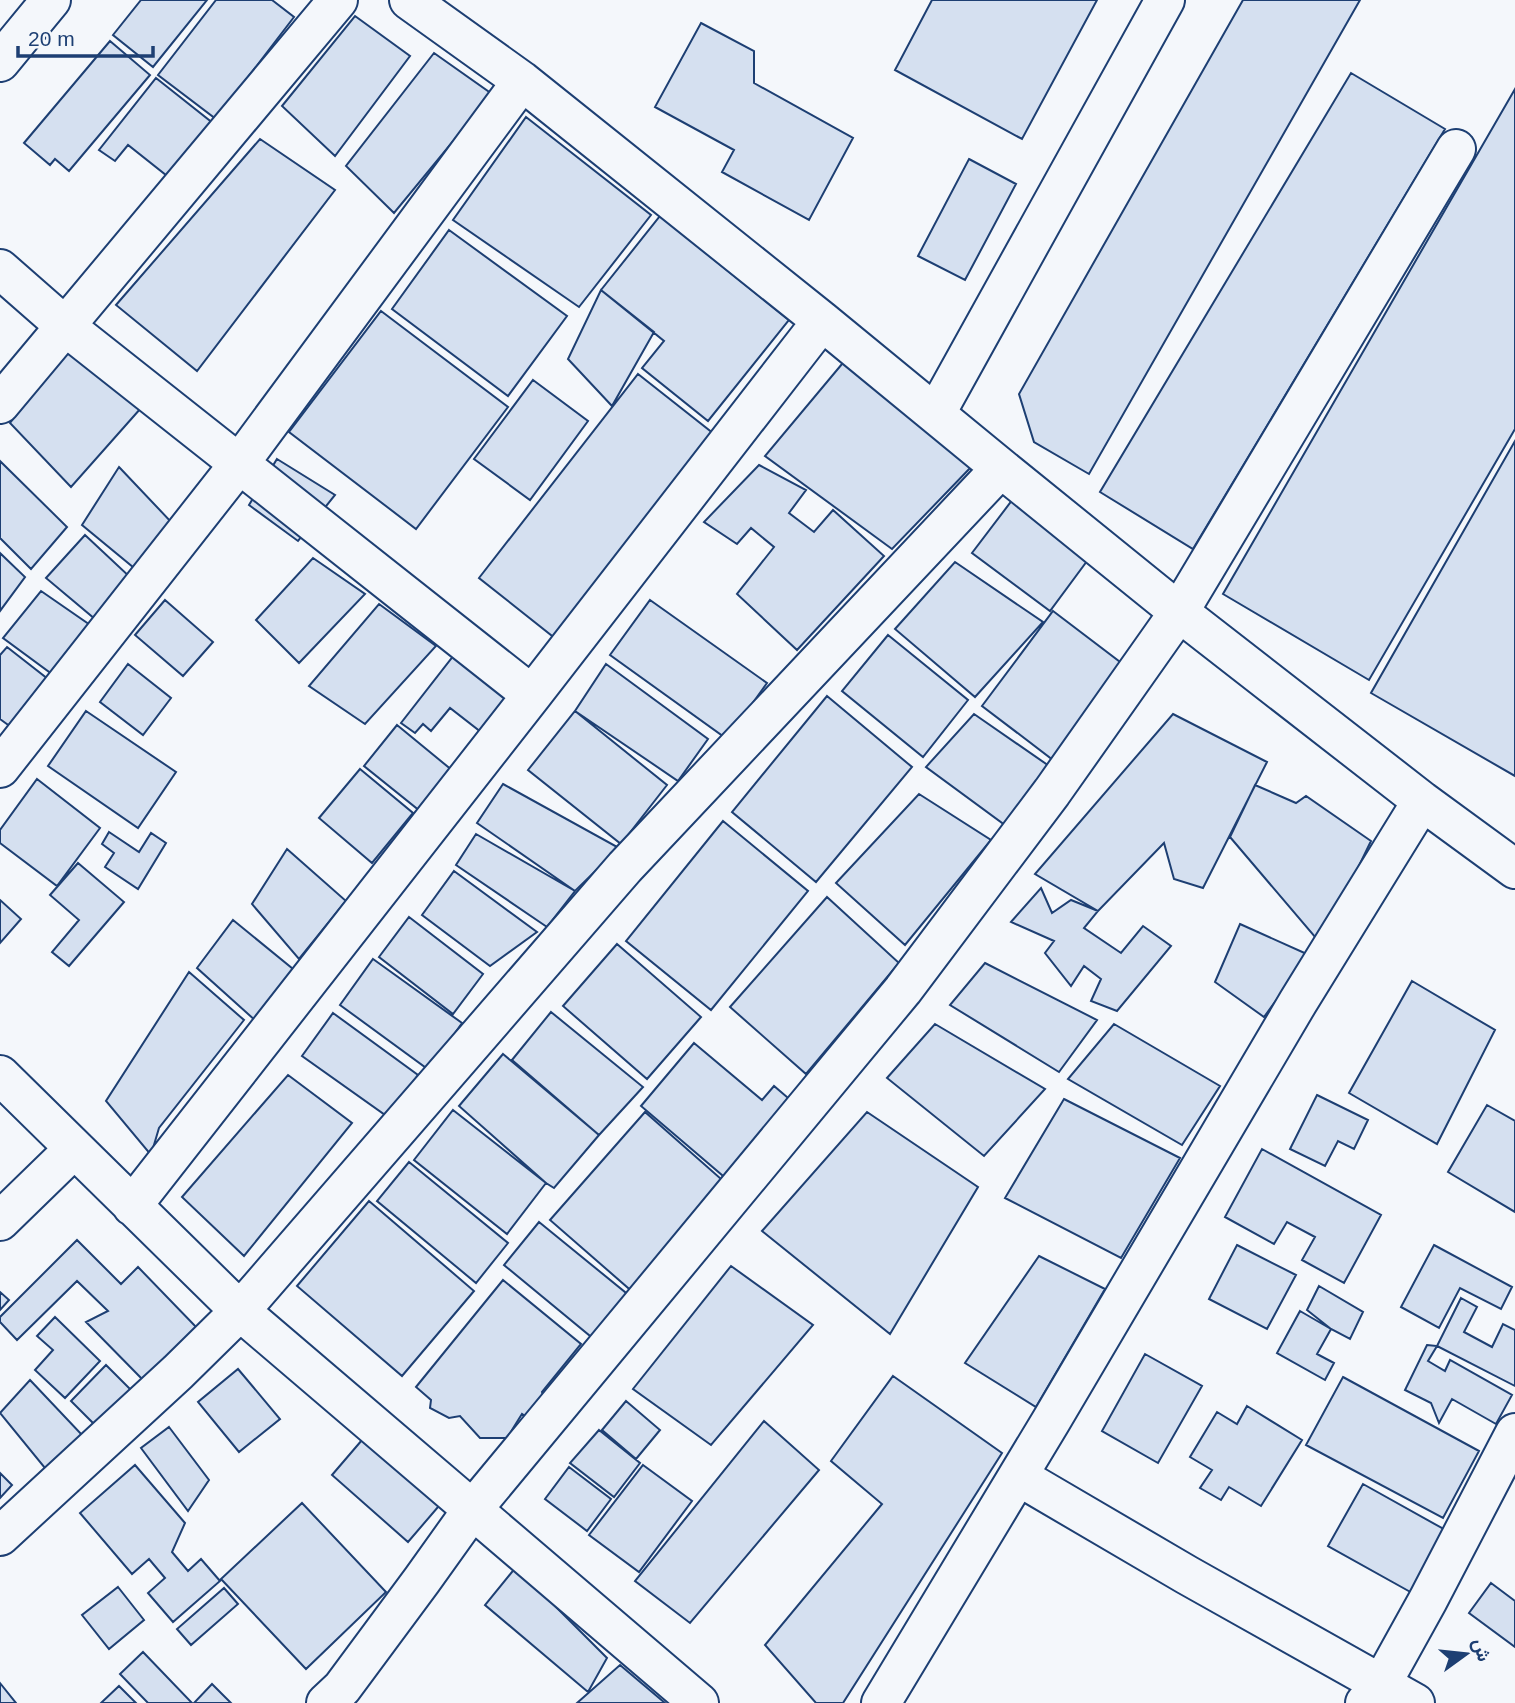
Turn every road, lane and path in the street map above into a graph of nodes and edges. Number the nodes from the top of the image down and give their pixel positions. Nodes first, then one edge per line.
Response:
1 (51, 0) edge
2 (338, 0) edge
3 (409, 0) edge
4 (1165, 0) edge
5 (0, 62) edge
6 (522, 81) junction
7 (1456, 149) dead end
8 (0, 269) edge
9 (822, 321) junction
10 (65, 326) junction
11 (0, 404) edge
12 (936, 413) junction
13 (239, 464) junction
14 (1000, 468) junction
15 (1179, 612) junction
16 (532, 695) junction
17 (0, 768) edge
18 (1422, 801) junction
19 (1515, 869) edge
20 (0, 1075) edge
21 (74, 1149) junction
22 (132, 1206) junction
23 (0, 1221) edge
24 (240, 1311) junction
25 (1515, 1433) edge
26 (1018, 1476) junction
27 (472, 1510) junction
28 (0, 1536) edge
29 (1373, 1693) edge
30 (342, 1698) edge
31 (699, 1703) edge
32 (881, 1703) edge
33 (1415, 1703) edge

1 - 5 street
2 - 10 street
3 - 6 street
4 - 12 street
6 - 9 street
6 - 13 street
7 - 15 street
8 - 10 street
9 - 12 street
9 - 16 street
10 - 11 street
10 - 13 street
12 - 14 street
13 - 16 street
13 - 17 street
14 - 15 street
14 - 24 street
15 - 18 street
15 - 27 street
16 - 22 street
18 - 19 street
18 - 26 street
20 - 21 street
21 - 22 street
21 - 23 street
22 - 24 street
24 - 27 street
24 - 28 street
25 - 29 street
26 - 29 street
26 - 32 street
27 - 30 street
27 - 31 street
29 - 33 street

